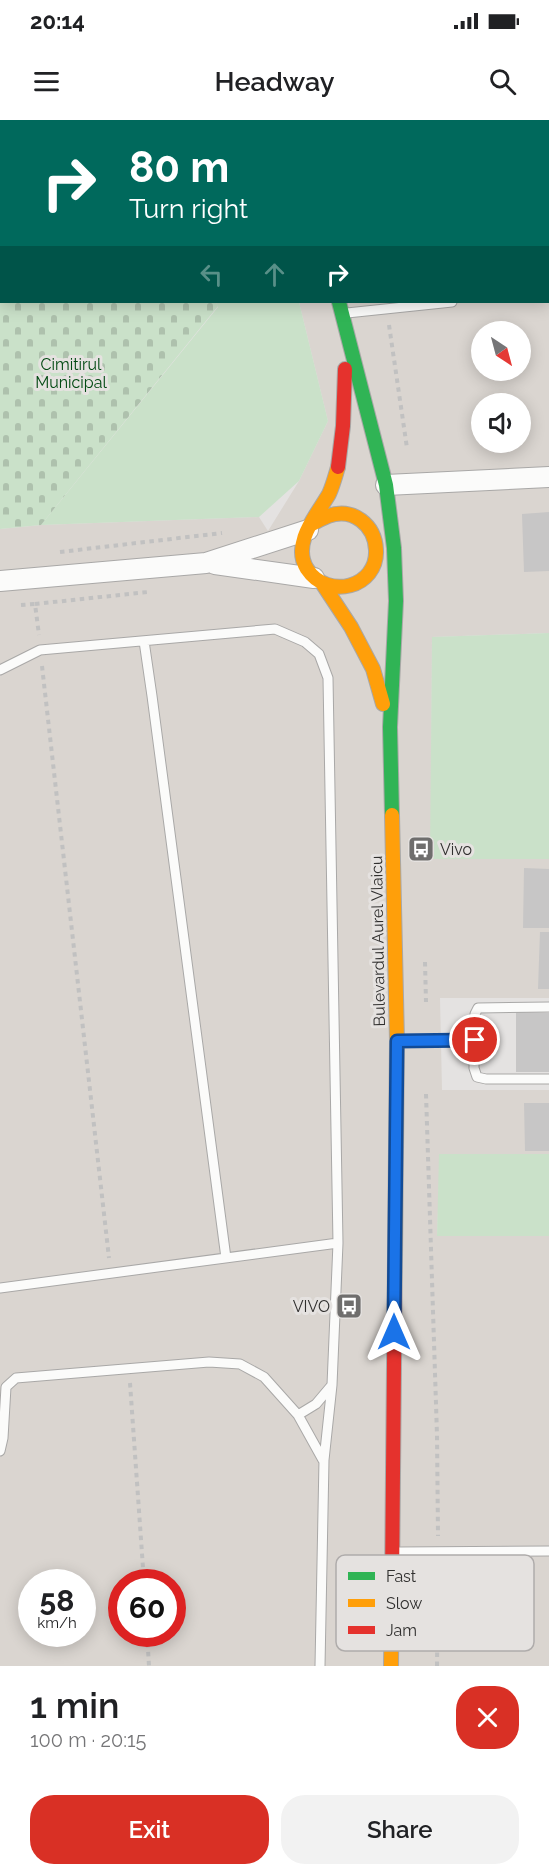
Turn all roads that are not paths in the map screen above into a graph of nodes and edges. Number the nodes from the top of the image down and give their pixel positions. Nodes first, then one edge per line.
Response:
1 (433, 303) edge
2 (340, 308) edge
3 (347, 332) junction
4 (549, 477) edge
5 (386, 485) junction
6 (372, 514) junction
7 (310, 527) junction
8 (206, 563) junction
9 (378, 577) junction
10 (9, 580) edge
11 (318, 580) junction
12 (0, 587) edge
13 (396, 601) junction
14 (144, 640) junction
15 (0, 670) edge
16 (390, 727) junction
17 (549, 1007) edge
18 (475, 1040) junction
19 (397, 1041) junction
20 (549, 1079) edge
21 (338, 1243) junction
22 (226, 1258) junction
23 (0, 1288) edge
24 (332, 1385) junction
25 (298, 1415) junction
26 (0, 1451) edge
27 (324, 1460) junction
28 (549, 1551) edge
29 (394, 1552) junction
30 (394, 1555) edge
31 (320, 1666) edge

1 - 2 lane
2 - 3 main road, Bulevardul Aurel Vlaicu
3 - 5 main road, Bulevardul Aurel Vlaicu
3 - 7 main road, Bulevardul Aurel Vlaicu
4 - 5 street
5 - 6 main road
5 - 13 main road, Bulevardul Aurel Vlaicu
6 - 7 main road
6 - 9 main road
7 - 8 street
7 - 11 main road, Bulevardul Aurel Vlaicu
8 - 10 street
8 - 11 street
9 - 11 main road
9 - 13 main road
10 - 12 lane
11 - 16 main road, Bulevardul Aurel Vlaicu
13 - 16 main road, Bulevardul Aurel Vlaicu
14 - 15 lane
14 - 21 lane
14 - 22 lane
16 - 19 main road, Bulevardul Aurel Vlaicu
17 - 18 lane
18 - 19 lane
18 - 20 lane
19 - 29 main road, Bulevardul Aurel Vlaicu
21 - 22 lane
21 - 24 lane
22 - 23 lane
24 - 25 lane
24 - 27 lane
25 - 26 lane
25 - 27 lane
27 - 31 lane
28 - 29 lane
29 - 30 main road, Bulevardul Aurel Vlaicu

